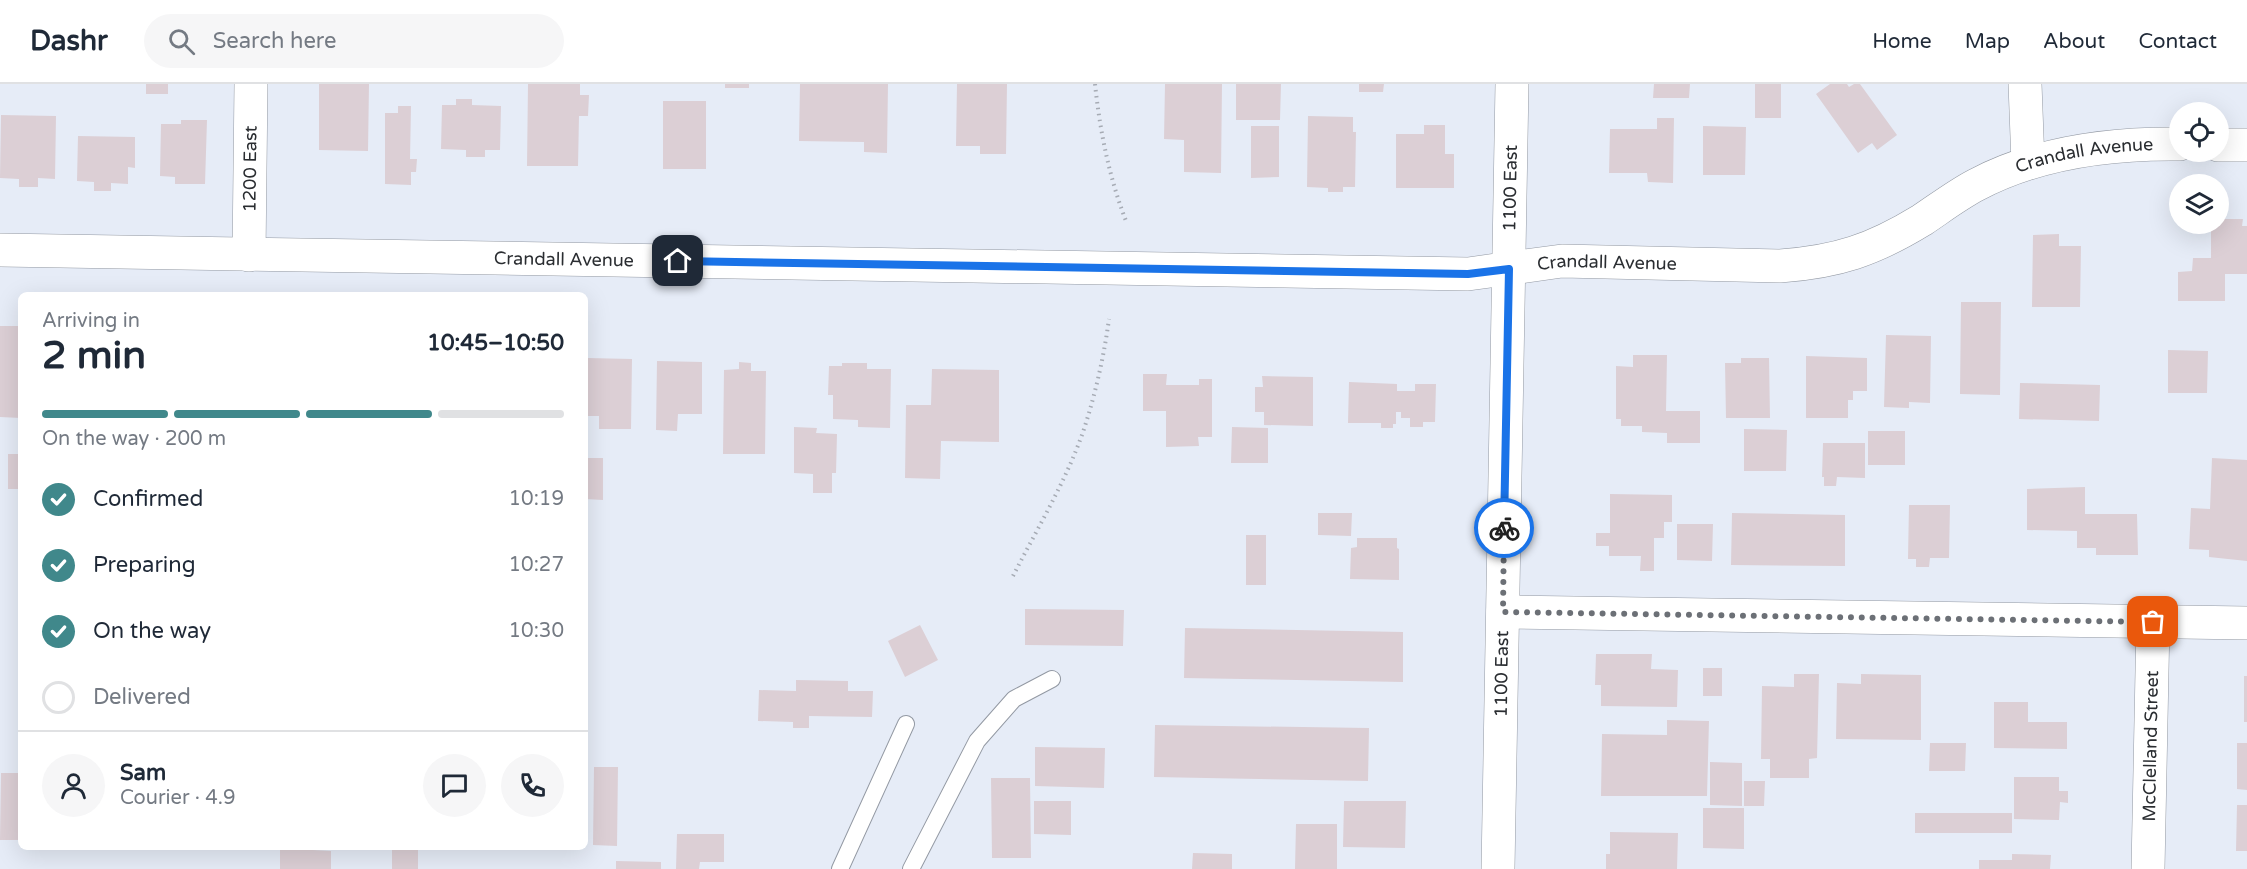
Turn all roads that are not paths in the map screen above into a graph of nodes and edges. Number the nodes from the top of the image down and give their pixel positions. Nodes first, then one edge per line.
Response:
1 (251, 84) edge
2 (1512, 84) edge
3 (2025, 84) edge
4 (2169, 144) edge
5 (2229, 144) edge
6 (2247, 145) edge
7 (2028, 163) junction
8 (0, 250) edge
9 (249, 255) junction
10 (1509, 269) junction
11 (1503, 612) junction
12 (2153, 622) junction
13 (2247, 623) edge
14 (1052, 679) dead end
15 (906, 724) dead end
16 (840, 869) edge
17 (911, 869) edge
18 (1498, 869) edge
19 (2148, 869) edge

1 - 9 street, 1200 East
2 - 10 street, 1100 East
3 - 7 street
4 - 7 street, Crandall Avenue
5 - 6 street
7 - 10 street, Crandall Avenue
8 - 9 street, Crandall Avenue
9 - 10 street, Crandall Avenue
10 - 11 street, 1100 East
11 - 12 street
11 - 18 street, 1100 East
12 - 13 street
12 - 19 street, McClelland Street
14 - 17 lane
15 - 16 lane

